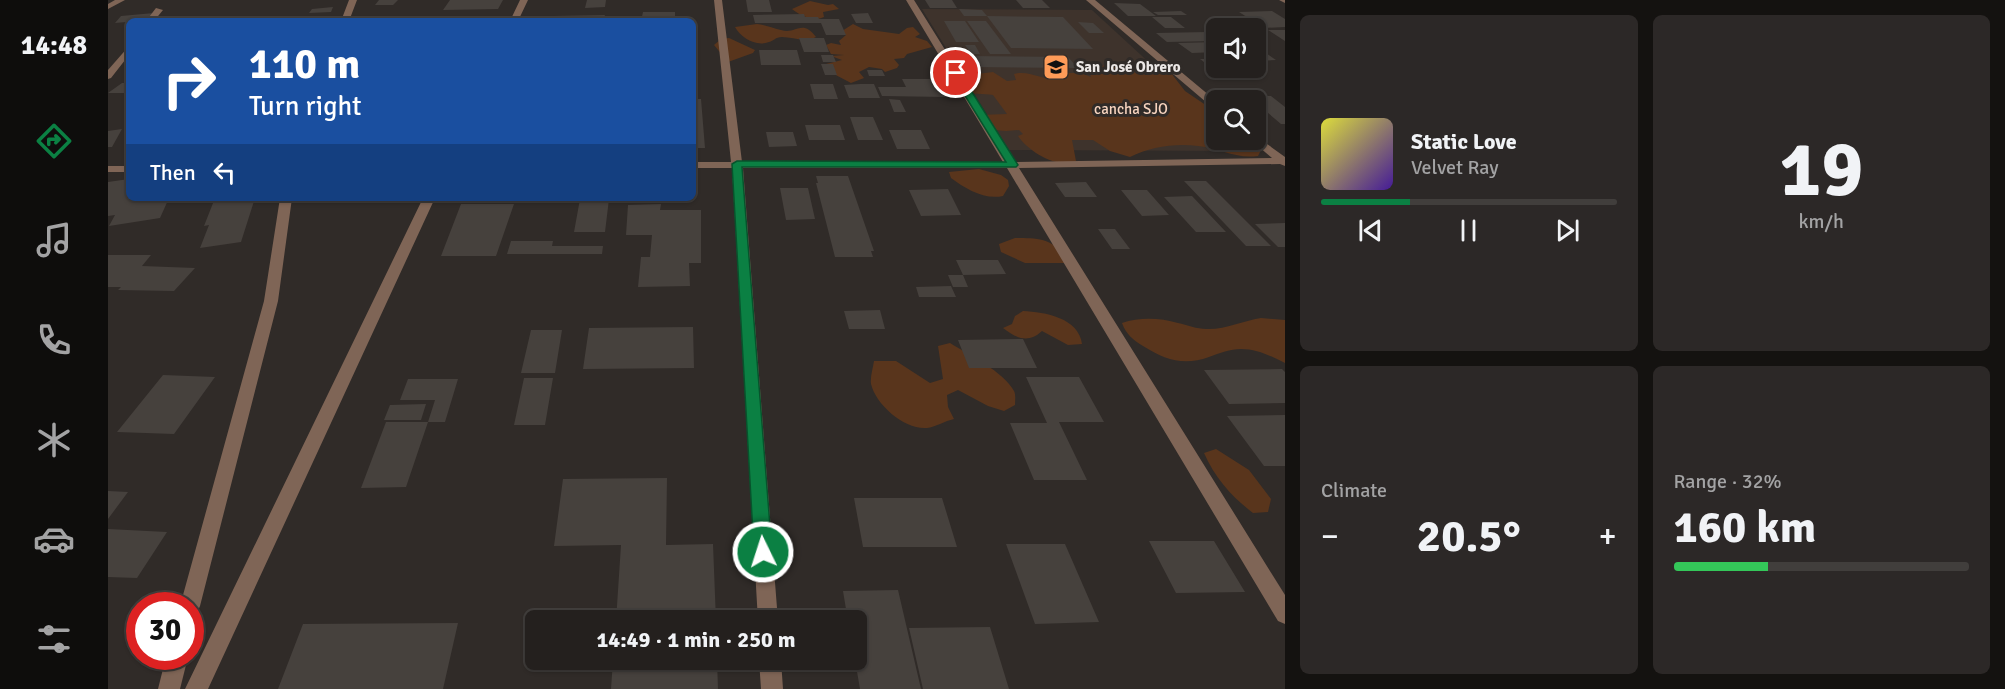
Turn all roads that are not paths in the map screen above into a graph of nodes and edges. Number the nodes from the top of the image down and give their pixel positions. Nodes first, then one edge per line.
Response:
1 (121, 0) edge
2 (352, 0) edge
3 (524, 0) edge
4 (718, 0) edge
5 (910, 0) edge
6 (1090, 0) edge
7 (108, 7) edge
8 (159, 10) dead end
9 (152, 18) edge
10 (346, 18) edge
11 (515, 18) edge
12 (126, 53) edge
13 (108, 76) edge
14 (1206, 98) edge
15 (1266, 147) edge
16 (1284, 162) edge
17 (737, 164) junction
18 (696, 165) edge
19 (1013, 165) junction
20 (108, 169) edge
21 (126, 169) edge
22 (286, 201) edge
23 (428, 201) edge
24 (194, 592) edge
25 (767, 610) edge
26 (1285, 614) edge
27 (174, 670) edge
28 (771, 670) edge
29 (169, 689) edge
30 (196, 689) edge
31 (772, 689) edge

1 - 7 street
2 - 10 street
3 - 11 street
4 - 17 street
5 - 19 street
6 - 14 street
8 - 9 street
12 - 13 street
15 - 16 street
16 - 19 street
17 - 18 street
17 - 19 street
17 - 25 street
19 - 26 street
20 - 21 street
22 - 24 street
23 - 30 street
27 - 29 street
28 - 31 street

